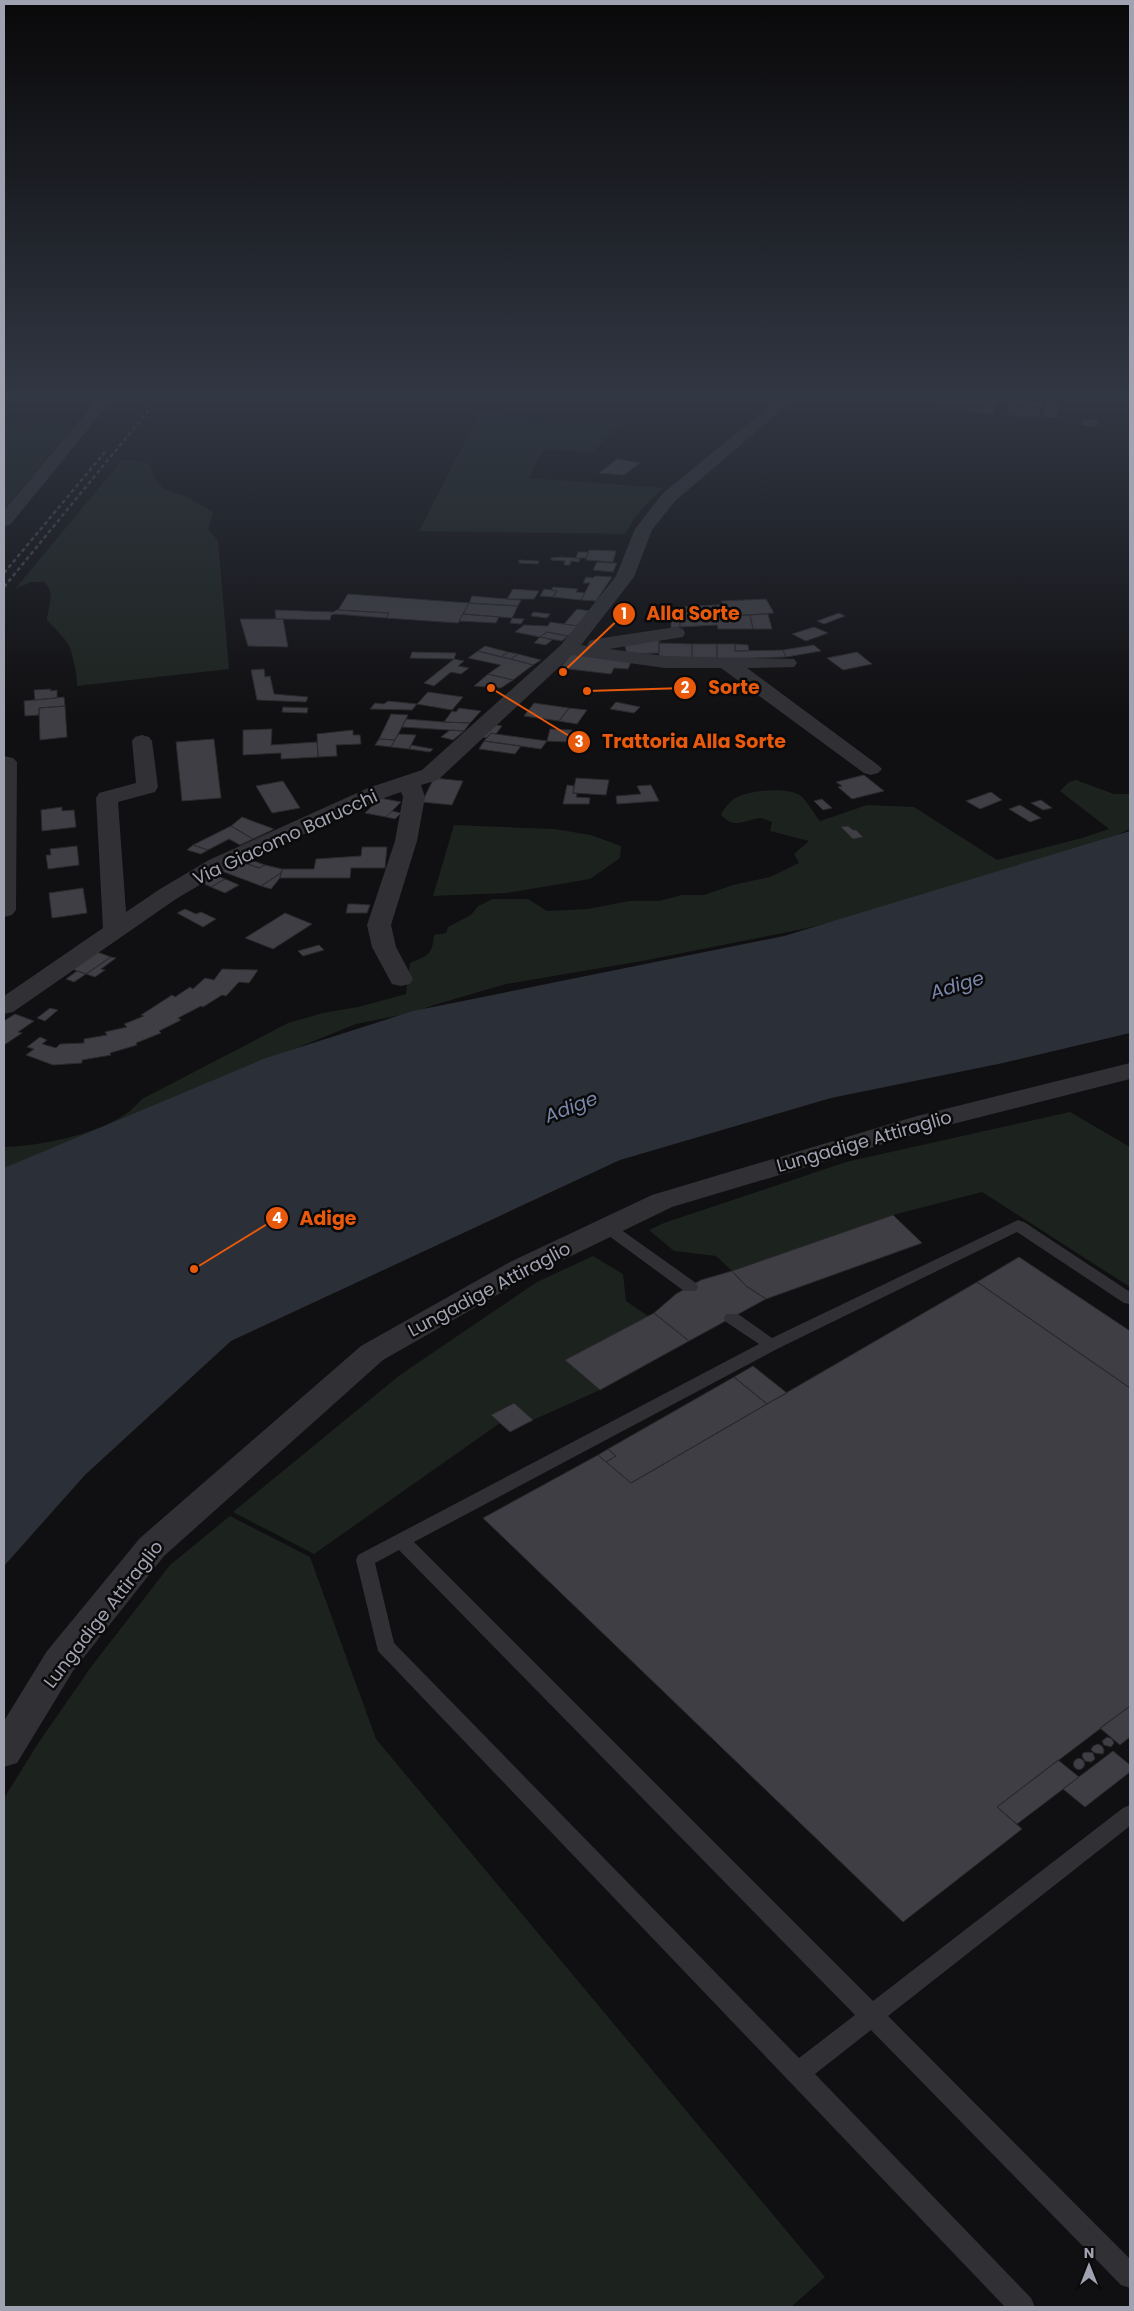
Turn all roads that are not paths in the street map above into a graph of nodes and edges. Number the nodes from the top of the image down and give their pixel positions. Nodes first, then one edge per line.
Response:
1 (19, 503) edge
2 (665, 503) edge
3 (4, 521) edge
4 (676, 633) dead end
5 (568, 649) junction
6 (787, 663) dead end
7 (728, 664) junction
8 (142, 741) dead end
9 (6, 762) dead end
10 (871, 769) dead end
11 (410, 782) junction
12 (4, 910) edge
13 (115, 932) junction
14 (401, 979) dead end
15 (4, 1006) edge
16 (1130, 1071) edge
17 (607, 1227) junction
18 (690, 1287) dead end
19 (1130, 1299) edge
20 (732, 1318) dead end
21 (770, 1345) junction
22 (400, 1541) junction
23 (4, 1752) edge
24 (1130, 1814) edge
25 (871, 2016) junction
26 (798, 2072) junction
27 (1130, 2276) edge
28 (1022, 2307) edge

1 - 3 street
2 - 5 street, Via Giacomo Barucchi
4 - 5 street
5 - 7 street
5 - 11 street, Via Giacomo Barucchi
6 - 7 street
7 - 10 street
8 - 13 street
9 - 12 street
11 - 13 street, Via Giacomo Barucchi
11 - 14 street
13 - 15 street, Via Giacomo Barucchi
16 - 17 street, Lungadige Attiraglio
17 - 18 lane
17 - 23 street, Lungadige Attiraglio
19 - 21 lane
20 - 21 lane
21 - 22 lane
22 - 25 lane
22 - 26 lane
24 - 25 lane
25 - 26 lane
25 - 27 lane
26 - 28 lane

